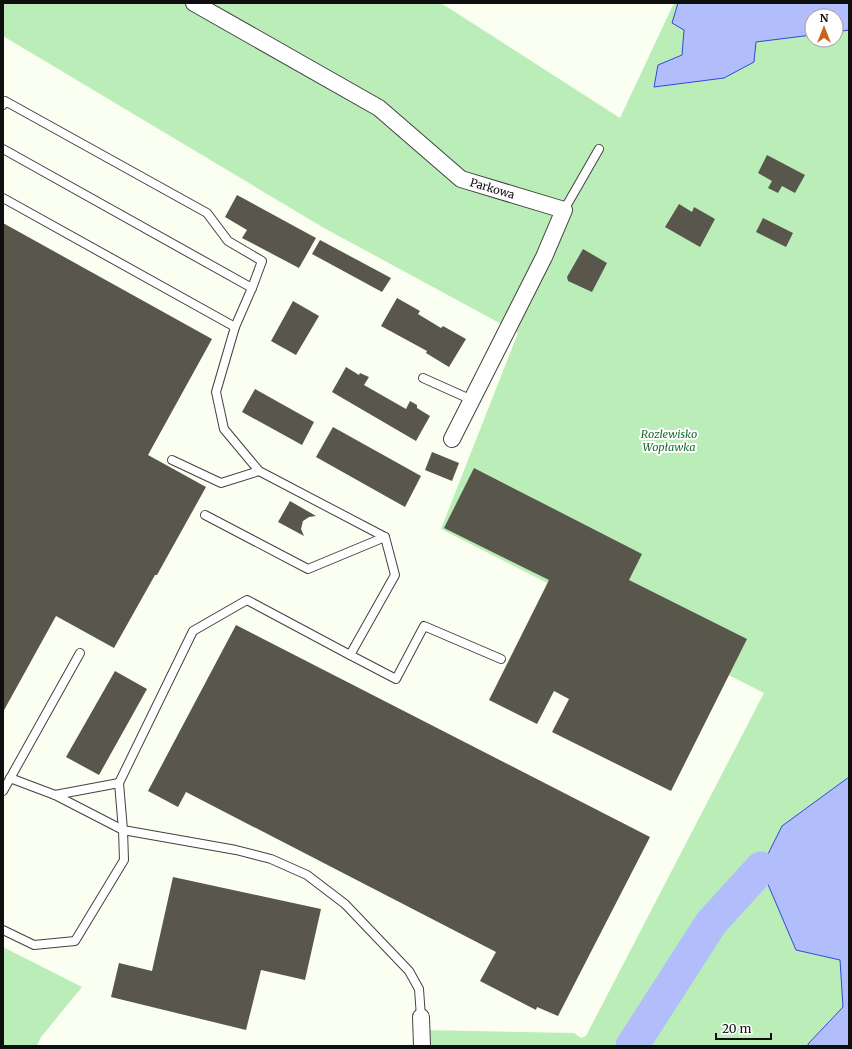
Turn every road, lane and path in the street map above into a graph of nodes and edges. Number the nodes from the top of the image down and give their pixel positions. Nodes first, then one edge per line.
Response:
1 (194, 3) edge
2 (3, 105) edge
3 (3, 149) edge
4 (599, 149) dead end
5 (3, 198) edge
6 (564, 210) junction
7 (252, 288) junction
8 (235, 327) junction
9 (422, 378) dead end
10 (472, 400) junction
11 (452, 439) dead end
12 (172, 460) dead end
13 (259, 471) junction
14 (205, 515) dead end
15 (385, 537) junction
16 (80, 652) dead end
17 (350, 655) junction
18 (501, 659) dead end
19 (10, 778) junction
20 (119, 783) junction
21 (3, 791) edge
22 (55, 795) junction
23 (124, 830) junction
24 (3, 930) edge
25 (421, 1017) joint
26 (422, 1046) edge

1 - 6 street, Parkowa
2 - 7 lane
3 - 7 lane
4 - 6 lane
5 - 8 lane
6 - 10 street
7 - 8 lane
8 - 13 lane
9 - 10 lane
10 - 11 street
12 - 13 lane
13 - 15 lane
14 - 15 lane
15 - 17 lane
16 - 19 lane
17 - 18 lane
17 - 20 lane
19 - 21 lane
19 - 22 lane
20 - 22 lane
20 - 23 lane
22 - 23 lane
23 - 24 lane
23 - 25 lane
25 - 26 street

